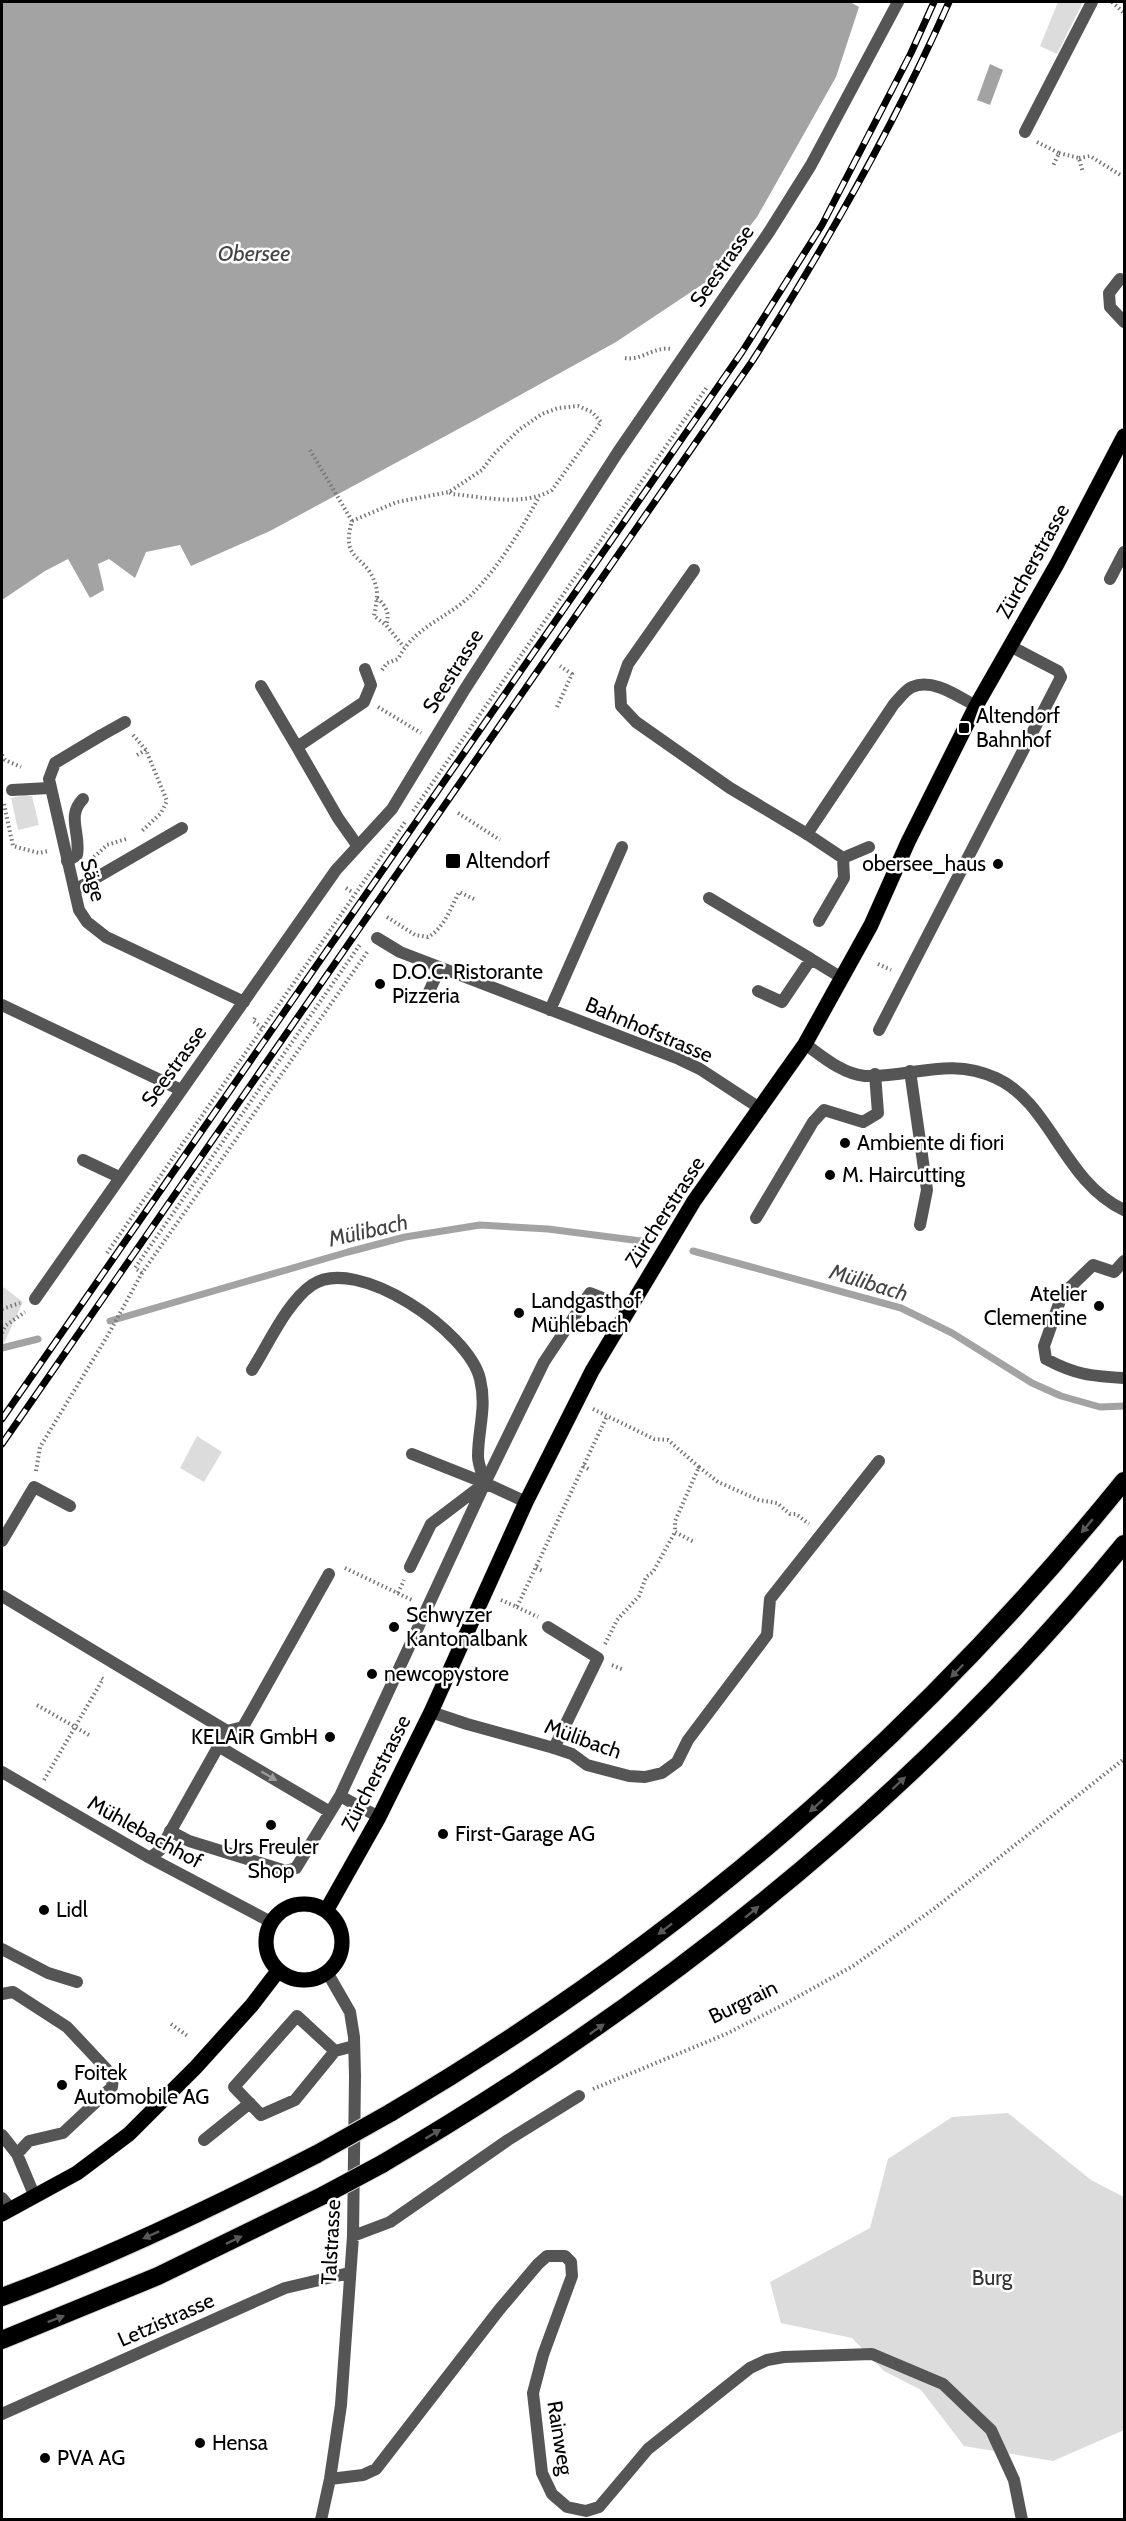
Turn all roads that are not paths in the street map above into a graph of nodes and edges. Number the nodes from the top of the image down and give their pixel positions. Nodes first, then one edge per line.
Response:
1 (898, 2) edge
2 (1092, 2) edge
3 (1025, 132) road end
4 (1120, 279) dead end
5 (1125, 322) edge
6 (1123, 443) edge
7 (1125, 552) edge
8 (694, 570) dead end
9 (1110, 579) dead end
10 (1010, 646) junction
11 (365, 669) dead end
12 (261, 686) dead end
13 (976, 706) junction
14 (125, 722) dead end
15 (297, 747) junction
16 (49, 788) junction
17 (7, 792) edge
18 (83, 799) dead end
19 (182, 828) dead end
20 (807, 834) junction
21 (357, 844) junction
22 (622, 847) dead end
23 (868, 847) dead end
24 (843, 858) junction
25 (68, 865) junction
26 (75, 890) junction
27 (710, 898) dead end
28 (819, 921) dead end
29 (372, 936) road end
30 (810, 959) junction
31 (440, 968) junction
32 (842, 978) junction
33 (758, 991) dead end
34 (426, 998) dead end
35 (244, 1002) junction
36 (2, 1005) edge
37 (550, 1010) junction
38 (879, 1030) dead end
39 (805, 1044) junction
40 (910, 1071) junction
41 (875, 1074) junction
42 (181, 1090) junction
43 (761, 1109) junction
44 (83, 1160) dead end
45 (119, 1177) junction
46 (1125, 1210) edge
47 (756, 1218) dead end
48 (920, 1225) dead end
49 (1125, 1261) edge
50 (35, 1299) road end
51 (629, 1308) junction
52 (252, 1370) dead end
53 (1125, 1378) edge
54 (412, 1454) dead end
55 (879, 1461) dead end
56 (1125, 1481) edge
57 (485, 1483) junction
58 (526, 1502) junction
59 (70, 1506) dead end
60 (2, 1541) edge
61 (1125, 1544) edge
62 (410, 1567) dead end
63 (329, 1574) dead end
64 (2, 1596) edge
65 (548, 1627) dead end
66 (431, 1712) junction
67 (227, 1731) junction
68 (219, 1746) junction
69 (555, 1748) junction
70 (2, 1772) edge
71 (340, 1796) junction
72 (330, 1812) junction
73 (380, 1817) junction
74 (170, 1831) junction
75 (146, 1863) junction
76 (326, 1911) junction
77 (271, 1922) junction
78 (2, 1949) edge
79 (278, 1971) junction
80 (327, 1972) junction
81 (77, 1982) dead end
82 (2, 1994) edge
83 (354, 2046) junction
84 (335, 2051) junction
85 (579, 2096) road end
86 (250, 2103) junction
87 (2, 2135) edge
88 (204, 2140) dead end
89 (17, 2154) junction
90 (35, 2197) junction
91 (5, 2207) edge
92 (353, 2236) junction
93 (349, 2273) junction
94 (2, 2297) edge
95 (2, 2340) edge
96 (2, 2414) edge
97 (330, 2478) junction
98 (321, 2520) edge
99 (1022, 2520) edge

1 - 21 street, Seestrasse
2 - 3 street
4 - 5 street
6 - 10 main road, Zürcherstrasse
7 - 9 street
8 - 20 street
10 - 13 main road, Zürcherstrasse
10 - 38 street
11 - 15 street
12 - 15 street
13 - 20 street
13 - 32 main road, Zürcherstrasse
14 - 16 street
15 - 21 street
16 - 17 street
16 - 25 street, Säge
18 - 25 street
19 - 26 street
20 - 24 street
21 - 35 street, Seestrasse
22 - 37 street, Bahnhofstrasse
23 - 24 street
24 - 28 street
25 - 26 street, Säge
26 - 35 street, Säge
27 - 30 street
29 - 31 street, Bahnhofstrasse
30 - 32 street
30 - 33 street
31 - 34 street
31 - 37 street, Bahnhofstrasse
32 - 39 main road, Zürcherstrasse
35 - 42 street, Seestrasse
36 - 42 street
37 - 43 street, Bahnhofstrasse
39 - 41 street
39 - 43 main road, Zürcherstrasse
40 - 41 street
40 - 46 street
40 - 48 street
41 - 47 street
42 - 45 street, Seestrasse
43 - 51 main road, Zürcherstrasse
44 - 45 street
45 - 50 street, Seestrasse
49 - 53 street
51 - 57 street
51 - 58 main road, Zürcherstrasse
52 - 57 street
54 - 57 street
55 - 69 street, Mülibach
56 -> 94 highway, bridge
57 - 58 street
57 - 62 street
57 - 71 street
58 - 66 main road, Zürcherstrasse
59 - 60 street
95 -> 61 highway, bridge
63 - 67 street
64 - 67 street
65 - 69 street
66 - 69 street, Mülibach
66 - 73 main road, Zürcherstrasse
67 - 68 street
68 -> 72 street
68 - 74 street
70 - 75 street, Mühlebachhof
71 - 72 street
71 - 73 street
72 - 74 street
73 - 76 main road, Zürcherstrasse
74 - 75 street
75 - 77 street, Mühlebachhof
76 - 77 main road
76 - 80 main road
77 - 79 main road
78 - 81 street
79 - 80 main road
79 - 90 main road
80 - 83 street, Talstrasse
82 - 89 street
83 - 84 street
83 - 92 street, Talstrasse
84 - 86 street
84 - 86 street
85 - 92 street
86 - 88 street
87 - 89 street
89 - 90 street
90 - 91 main road
92 - 93 street, Talstrasse
93 - 96 street, Letzistrasse
93 - 97 street, Talstrasse
97 - 98 street, Talstrasse
97 - 99 street, Rainweg

